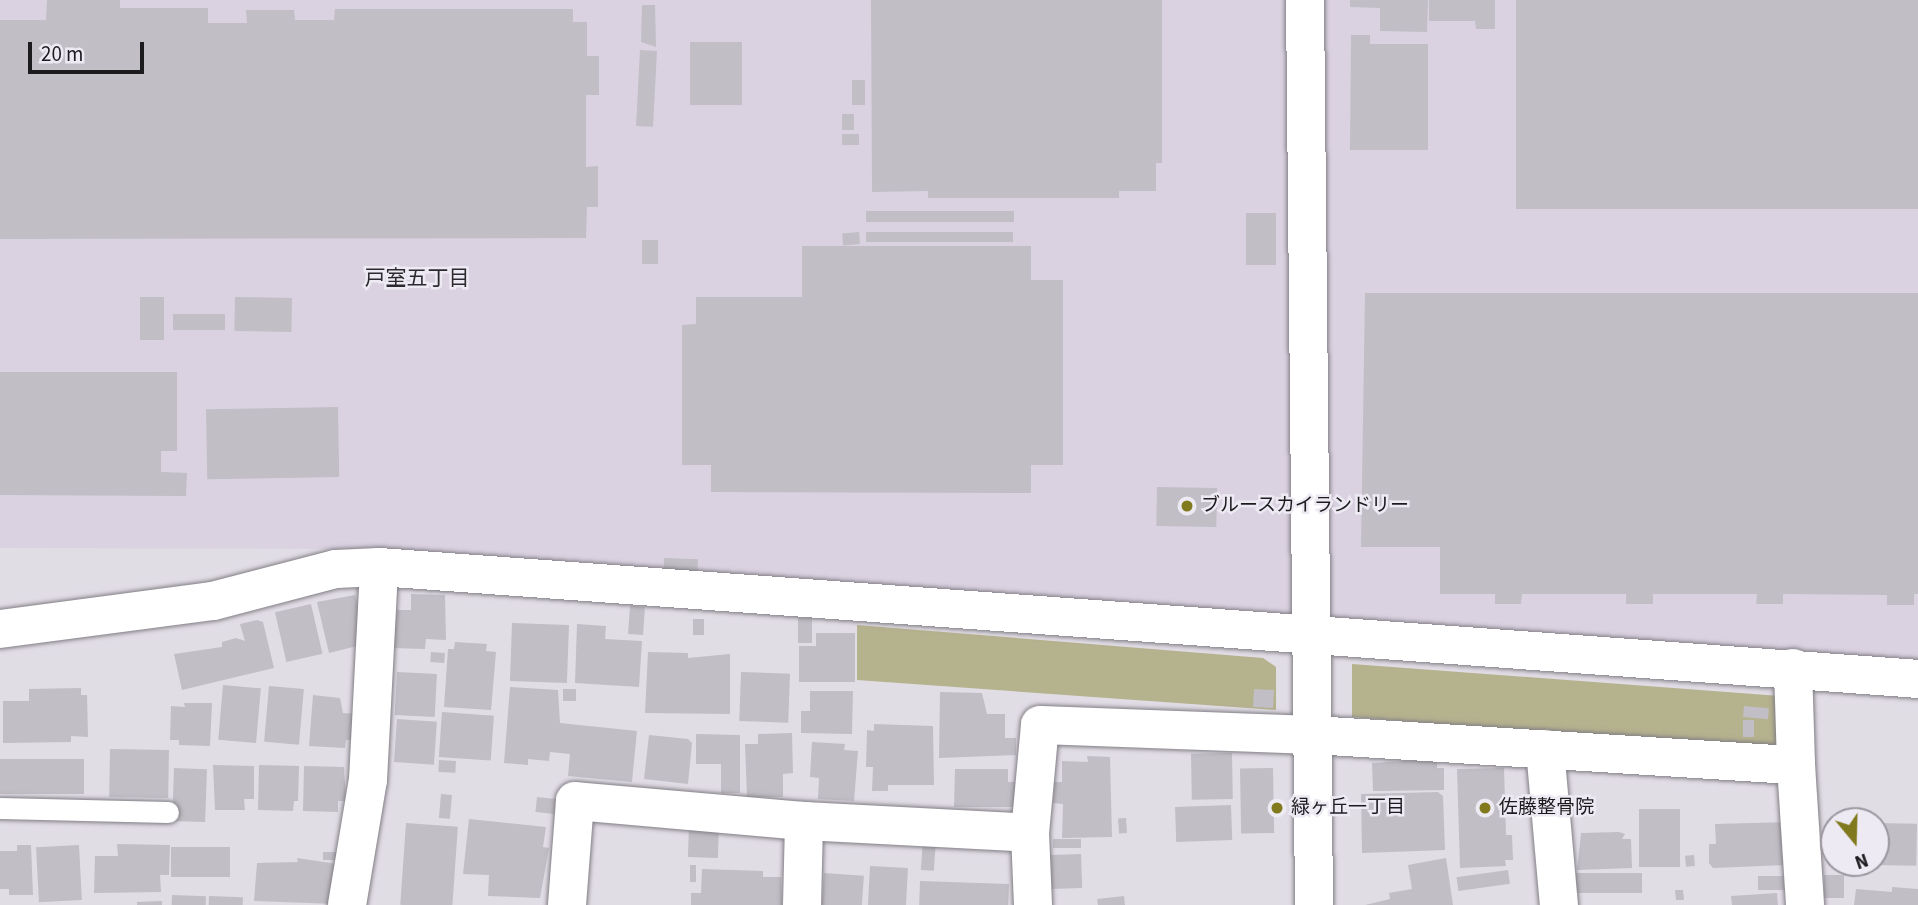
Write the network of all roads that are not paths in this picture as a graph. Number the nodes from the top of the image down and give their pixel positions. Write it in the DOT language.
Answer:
graph roads {
  1 [pos="1306,0"];
  2 [pos="379,567"];
  3 [pos="0,629"];
  4 [pos="1311,632"];
  5 [pos="1793,668"];
  6 [pos="1918,679"];
  7 [pos="1314,735"];
  8 [pos="1545,749"];
  9 [pos="1796,765"];
  10 [pos="0,808"];
  11 [pos="168,812"];
  12 [pos="804,821"];
  13 [pos="1030,833"];
  14 [pos="347,905"];
  15 [pos="567,905"];
  16 [pos="802,905"];
  17 [pos="1033,905"];
  18 [pos="1314,905"];
  19 [pos="1559,905"];
  20 [pos="1805,905"];
  1 -- 4 [label="street"];
  2 -- 3 [label="street"];
  2 -- 4 [label="street"];
  2 -- 14 [label="street"];
  4 -- 5 [label="street"];
  4 -- 7 [label="street"];
  5 -- 6 [label="street"];
  5 -- 9 [label="street"];
  7 -- 8 [label="street"];
  7 -- 13 [label="street"];
  7 -- 18 [label="street"];
  8 -- 9 [label="street"];
  8 -- 19 [label="street"];
  9 -- 20 [label="street"];
  10 -- 11 [label="lane"];
  12 -- 13 [label="street"];
  12 -- 15 [label="street"];
  12 -- 16 [label="street"];
  13 -- 17 [label="street"];
}
